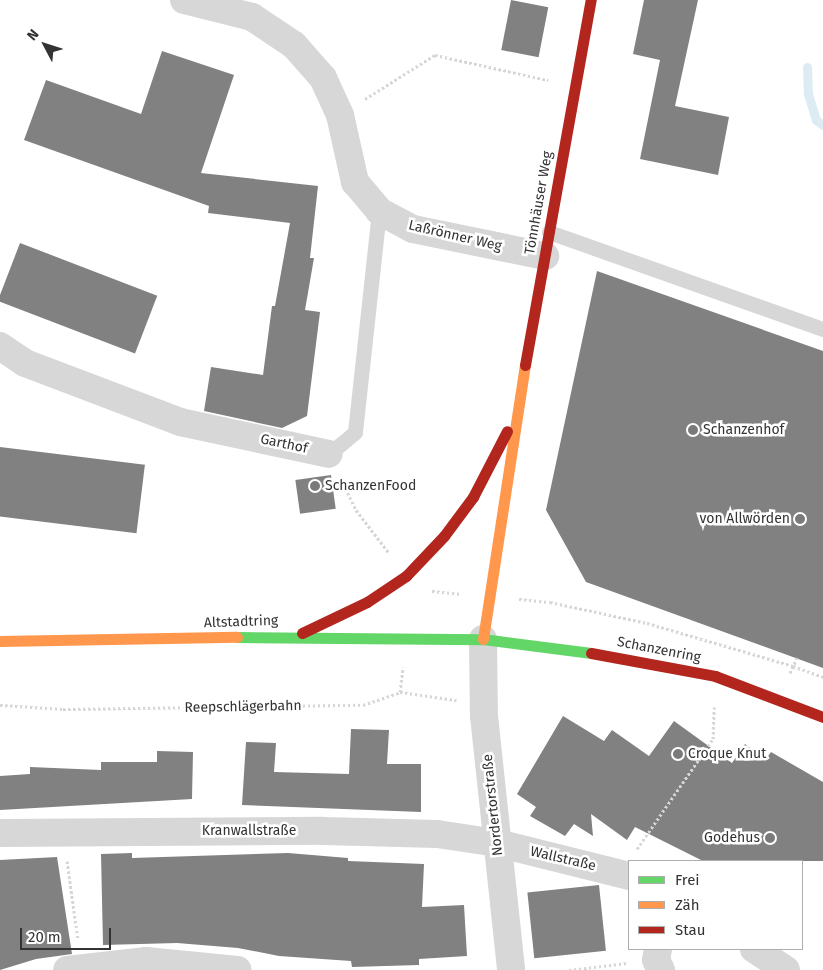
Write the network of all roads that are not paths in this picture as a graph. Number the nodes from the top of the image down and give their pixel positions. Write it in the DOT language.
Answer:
graph roads {
  1 [pos="184,0"];
  2 [pos="591,0"];
  3 [pos="213,3"];
  4 [pos="379,211"];
  5 [pos="547,244"];
  6 [pos="823,329"];
  7 [pos="0,346"];
  8 [pos="517,412"];
  9 [pos="329,454"];
  10 [pos="297,636"];
  11 [pos="483,640"];
  12 [pos="0,641"];
  13 [pos="823,717"];
  14 [pos="0,833"];
  15 [pos="497,843"];
  16 [pos="625,874"];
  17 [pos="756,950"];
  18 [pos="75,968"];
  19 [pos="238,970"];
  20 [pos="511,970"];
  21 [pos="786,970"];
  1 -- 3 [label="street, Laßrönner Weg"];
  2 -- 5 [label="main road, Tönnhäuser Weg"];
  3 -- 4 [label="street, Laßrönner Weg"];
  4 -- 5 [label="street, Laßrönner Weg"];
  4 -- 9 [label="lane, Garthof"];
  5 -- 6 [label="lane"];
  5 -- 8 [label="main road, Tönnhäuser Weg"];
  7 -- 9 [label="street, Garthof"];
  8 -- 10 [label="main road, Tönnhäuser Weg"];
  8 -- 11 [label="main road, Tönnhäuser Weg"];
  10 -- 11 [label="main road, Altstadtring"];
  10 -- 12 [label="main road, Altstadtring"];
  11 -- 13 [label="main road, Schanzenring"];
  11 -- 15 [label="street, Nordertorstraße"];
  14 -- 15 [label="street, Kranwallstraße"];
  15 -- 16 [label="street, Wallstraße"];
  15 -- 20 [label="street, Nordertorstraße"];
  17 -- 21 [label="street"];
  18 -- 19 [label="street"];
}
